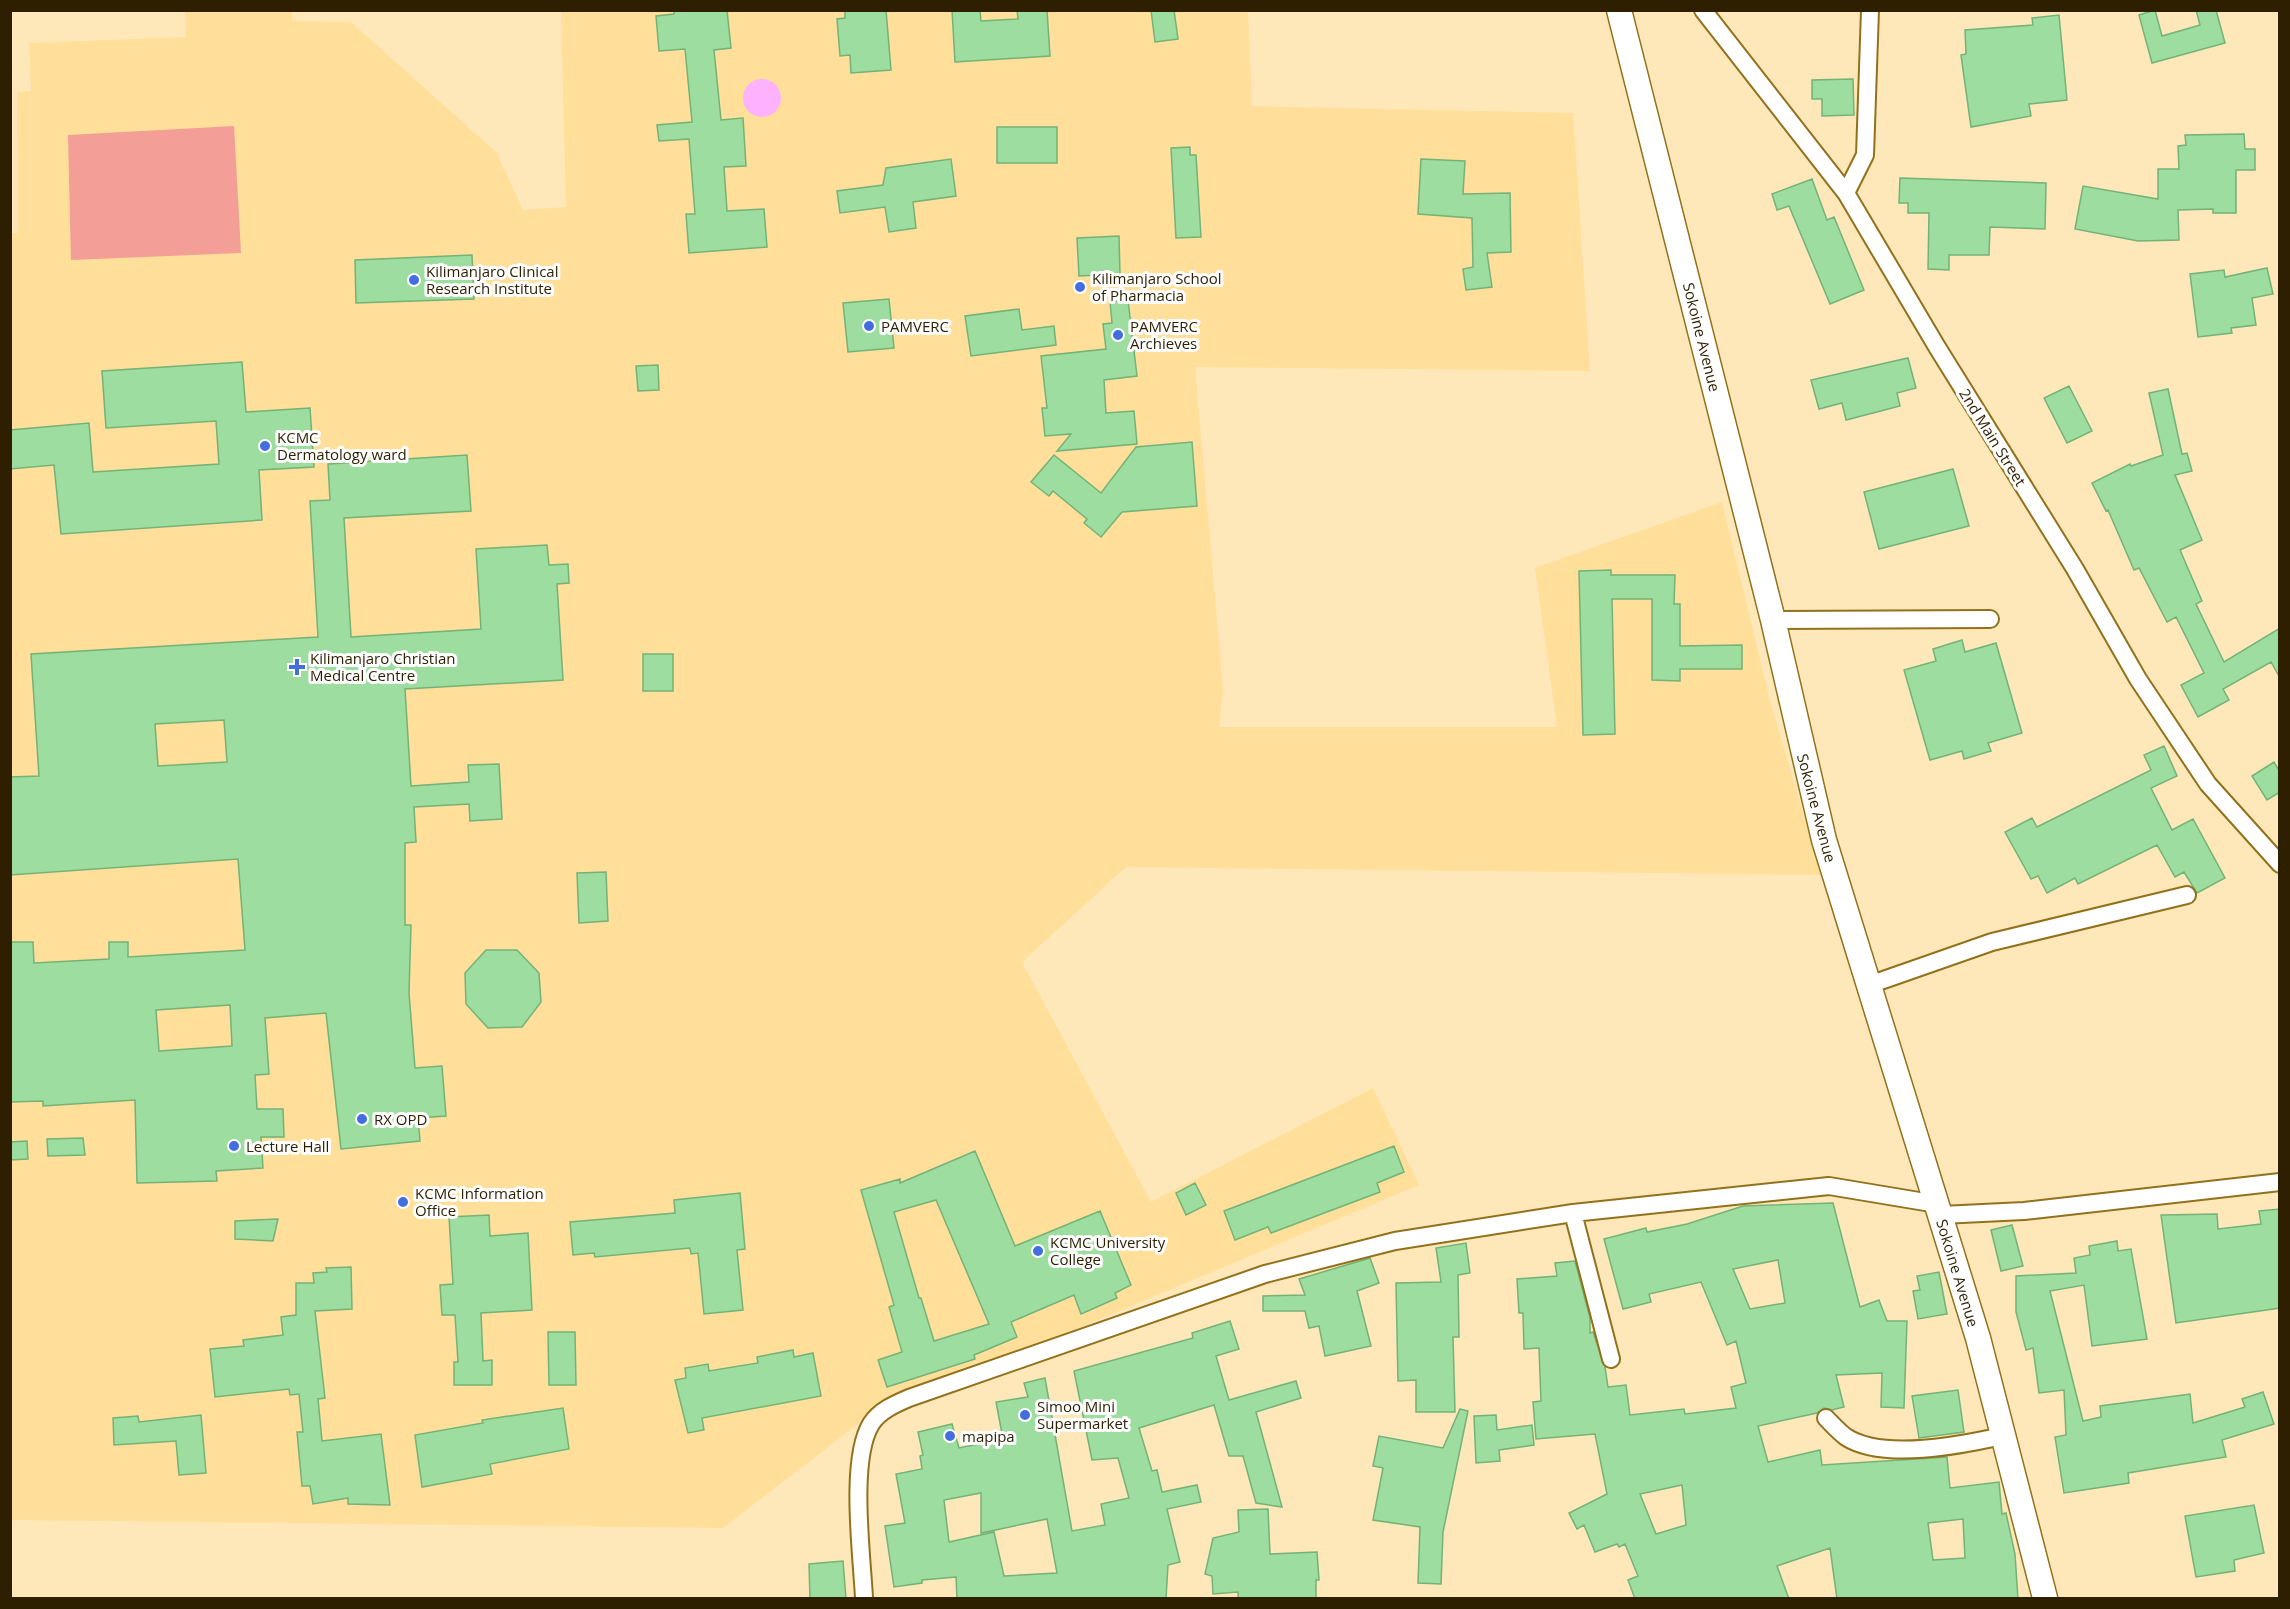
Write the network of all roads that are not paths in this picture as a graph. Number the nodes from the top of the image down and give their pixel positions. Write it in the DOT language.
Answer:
graph roads {
  1 [pos="1619,10"];
  2 [pos="1703,10"];
  3 [pos="1870,10"];
  4 [pos="1846,194"];
  5 [pos="1989,619"];
  6 [pos="1773,620"];
  7 [pos="2280,864"];
  8 [pos="2187,895"];
  9 [pos="1869,986"];
  10 [pos="2280,1182"];
  11 [pos="1939,1209"];
  12 [pos="1574,1213"];
  13 [pos="1611,1359"];
  14 [pos="1826,1418"];
  15 [pos="2002,1436"];
  16 [pos="864,1599"];
  17 [pos="2045,1599"];
  1 -- 6 [label="street, Sokoine Avenue"];
  2 -- 4 [label="street, 2nd Main Street"];
  3 -- 4 [label="street"];
  4 -- 7 [label="street, 2nd Main Street"];
  5 -- 6 [label="street"];
  6 -- 9 [label="street, Sokoine Avenue"];
  8 -- 9 [label="street"];
  9 -- 11 [label="street, Sokoine Avenue"];
  10 -- 11 [label="street"];
  11 -- 12 [label="street"];
  11 -- 15 [label="street, Sokoine Avenue"];
  12 -- 13 [label="street"];
  12 -- 16 [label="street"];
  14 -- 15 [label="street"];
  15 -- 17 [label="street, Sokoine Avenue"];
}
